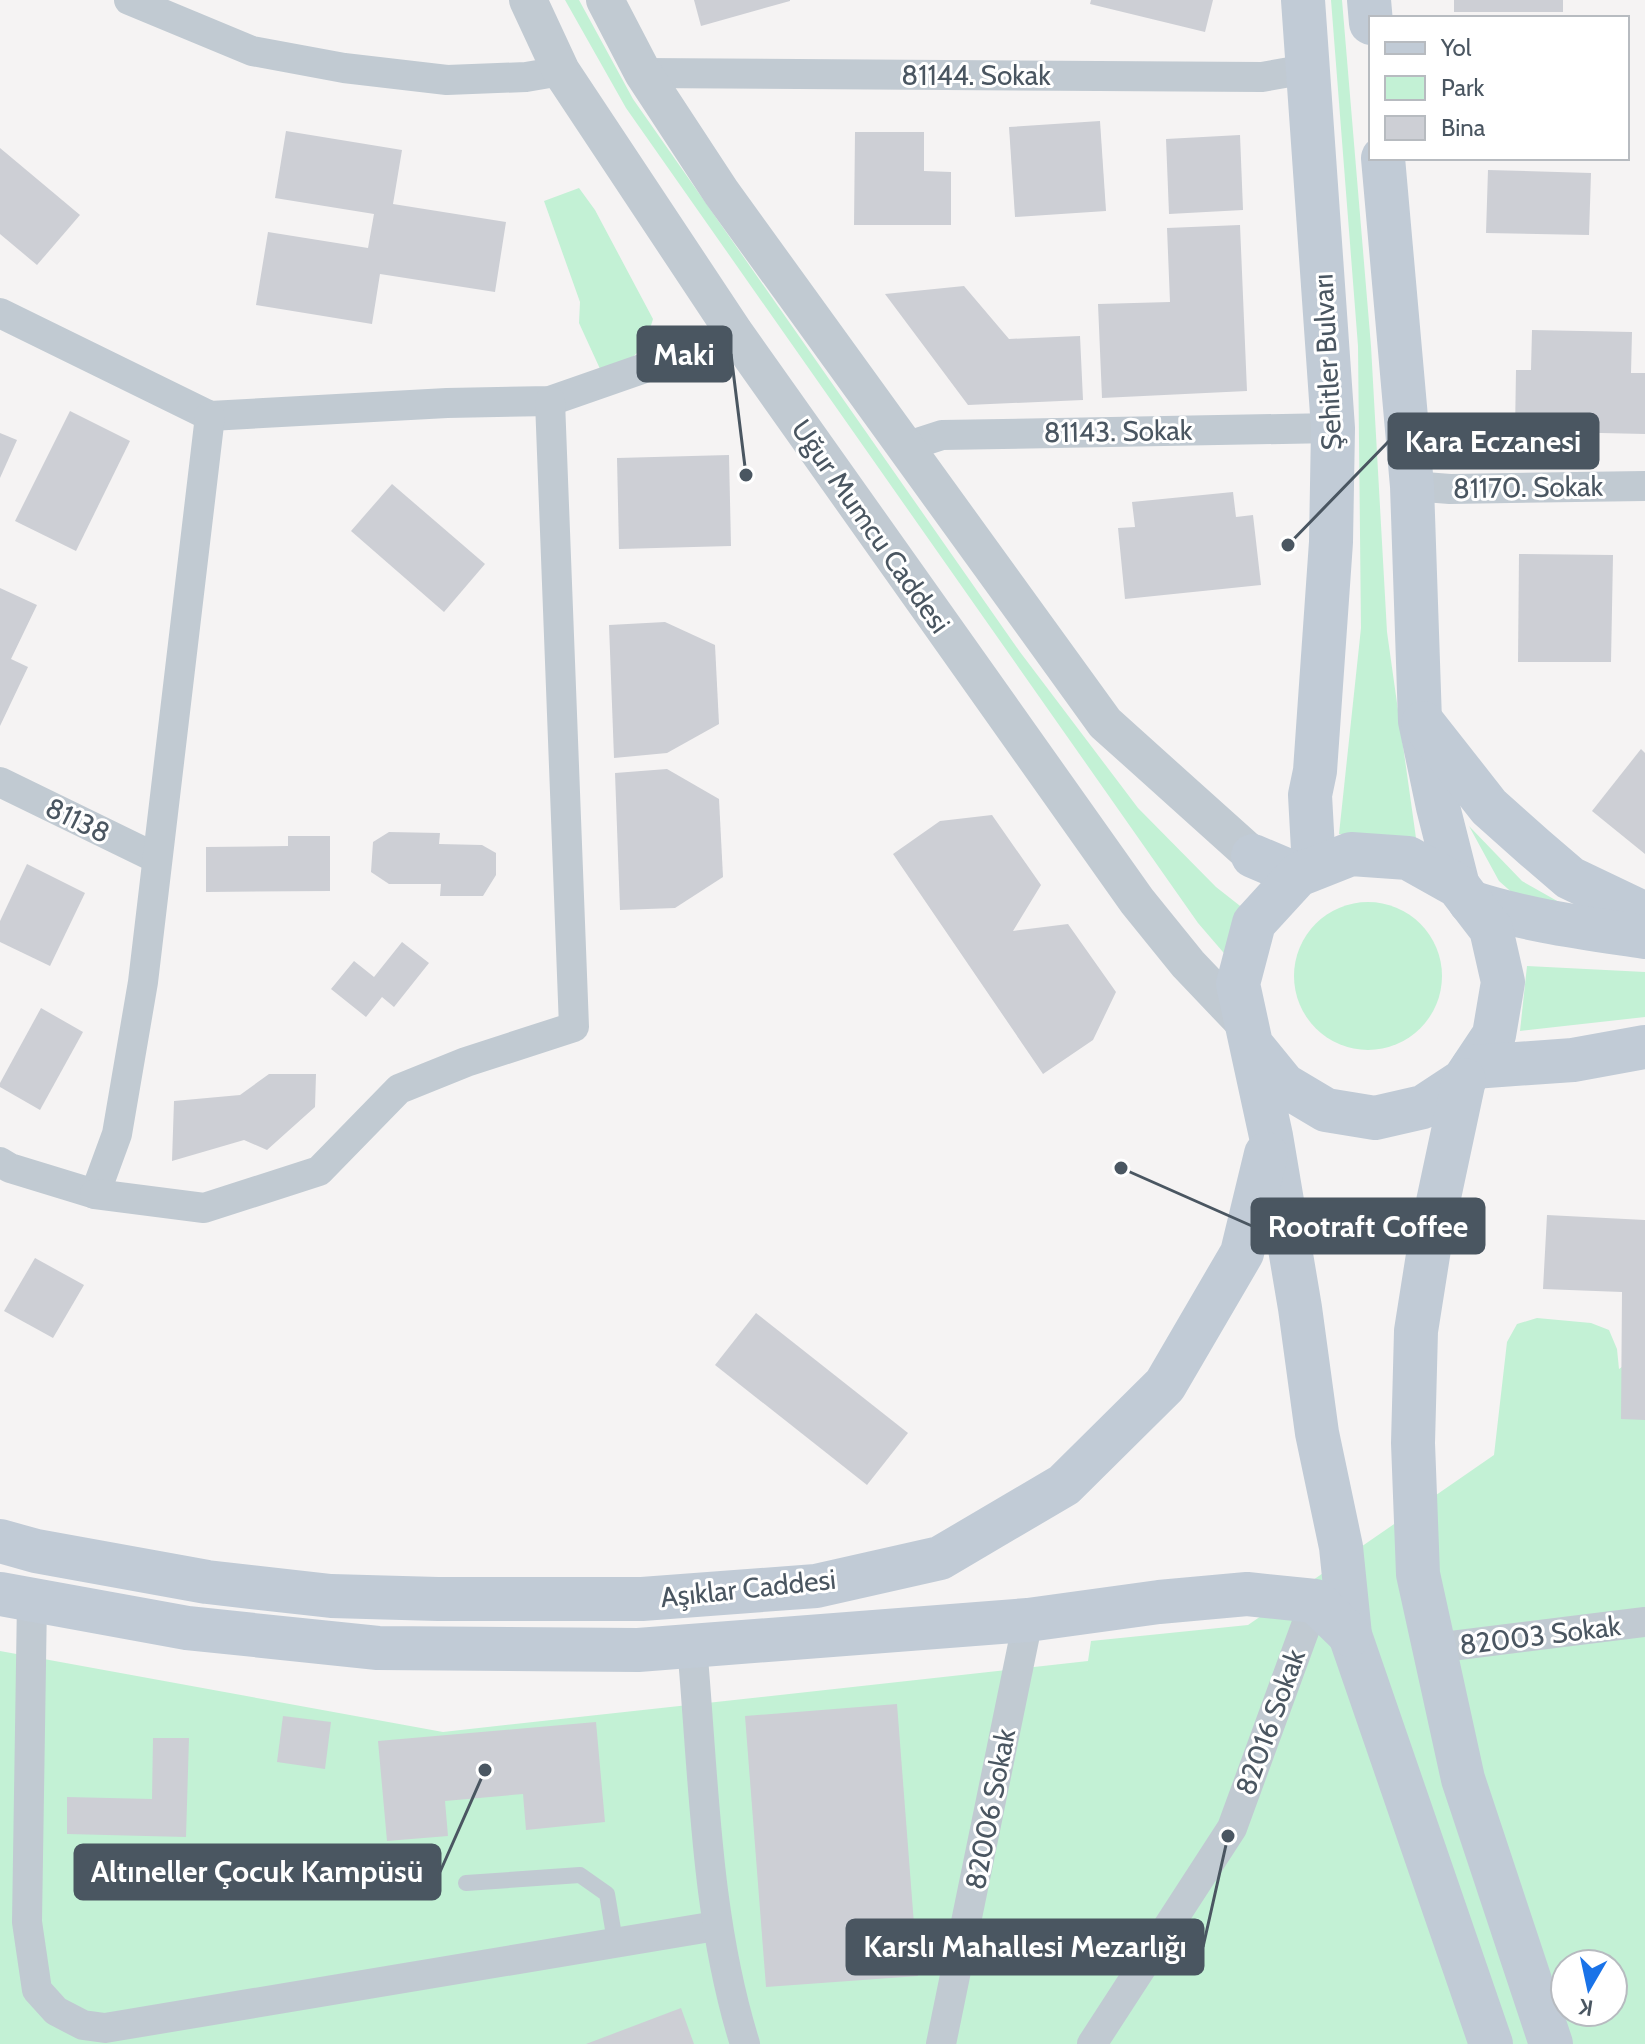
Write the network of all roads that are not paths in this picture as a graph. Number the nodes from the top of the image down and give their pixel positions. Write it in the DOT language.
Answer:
graph roads {
  1 [pos="129,0"];
  2 [pos="528,0"];
  3 [pos="605,0"];
  4 [pos="1303,0"];
  5 [pos="1307,69"];
  6 [pos="561,71"];
  7 [pos="643,73"];
  8 [pos="1383,160"];
  9 [pos="0,313"];
  10 [pos="734,332"];
  11 [pos="550,401"];
  12 [pos="210,416"];
  13 [pos="1333,428"];
  14 [pos="905,447"];
  15 [pos="1412,486"];
  16 [pos="1645,486"];
  17 [pos="1420,721"];
  18 [pos="0,782"];
  19 [pos="1253,856"];
  20 [pos="156,858"];
  21 [pos="1306,872"];
  22 [pos="1464,894"];
  23 [pos="1645,914"];
  24 [pos="1645,937"];
  25 [pos="1251,1037"];
  26 [pos="1645,1047"];
  27 [pos="1468,1074"];
  28 [pos="1271,1136"];
  29 [pos="0,1162"];
  30 [pos="95,1194"];
  31 [pos="0,1541"];
  32 [pos="16,1597"];
  33 [pos="1315,1601"];
  34 [pos="1028,1620"];
  35 [pos="1645,1622"];
  36 [pos="1350,1635"];
  37 [pos="692,1646"];
  38 [pos="1435,1648"];
  39 [pos="466,1883"];
  40 [pos="716,1926"];
  41 [pos="615,1941"];
  42 [pos="745,2044"];
  43 [pos="941,2044"];
  44 [pos="1092,2044"];
  45 [pos="1491,2044"];
  46 [pos="1551,2044"];
  1 -- 6 [label="street"];
  2 -- 6 [label="street, Uğur Mumcu Caddesi"];
  3 -- 7 [label="street"];
  4 -- 5 [label="main road, Şehitler Bulvarı"];
  5 -- 7 [label="street, 81144. Sokak"];
  5 -- 13 [label="main road, Şehitler Bulvarı"];
  6 -- 10 [label="street, Uğur Mumcu Caddesi"];
  7 -- 14 [label="street"];
  8 -- 15 [label="main road"];
  9 -- 12 [label="street"];
  10 -- 11 [label="street"];
  10 -- 25 [label="street, Uğur Mumcu Caddesi"];
  11 -- 12 [label="street"];
  11 -- 30 [label="street"];
  12 -- 20 [label="street"];
  13 -- 14 [label="street, 81143. Sokak"];
  13 -- 21 [label="main road, Şehitler Bulvarı"];
  14 -- 19 [label="street"];
  15 -- 16 [label="street, 81170. Sokak"];
  15 -- 17 [label="main road"];
  17 -- 22 [label="main road"];
  17 -- 23 [label="main road"];
  18 -- 20 [label="street, 81138"];
  19 -- 21 [label="main road"];
  20 -- 30 [label="street"];
  21 -- 22 [label="main road"];
  21 -- 25 [label="main road"];
  22 -- 24 [label="main road"];
  22 -- 27 [label="main road"];
  25 -- 27 [label="main road"];
  25 -- 28 [label="main road"];
  26 -- 27 [label="main road"];
  27 -- 38 [label="main road"];
  28 -- 31 [label="main road, Aşıklar Caddesi"];
  28 -- 36 [label="main road"];
  29 -- 30 [label="street"];
  32 -- 37 [label="main road, Aşıklar Caddesi"];
  32 -- 41 [label="street"];
  33 -- 34 [label="main road, Aşıklar Caddesi"];
  33 -- 36 [label="main road"];
  33 -- 44 [label="street, 82016 Sokak"];
  34 -- 37 [label="main road, Aşıklar Caddesi"];
  34 -- 43 [label="street, 82006 Sokak"];
  35 -- 38 [label="street, 82003 Sokak"];
  36 -- 45 [label="main road"];
  37 -- 40 [label="street"];
  38 -- 46 [label="main road"];
  39 -- 41 [label="lane"];
  40 -- 41 [label="street"];
  40 -- 42 [label="street"];
}
